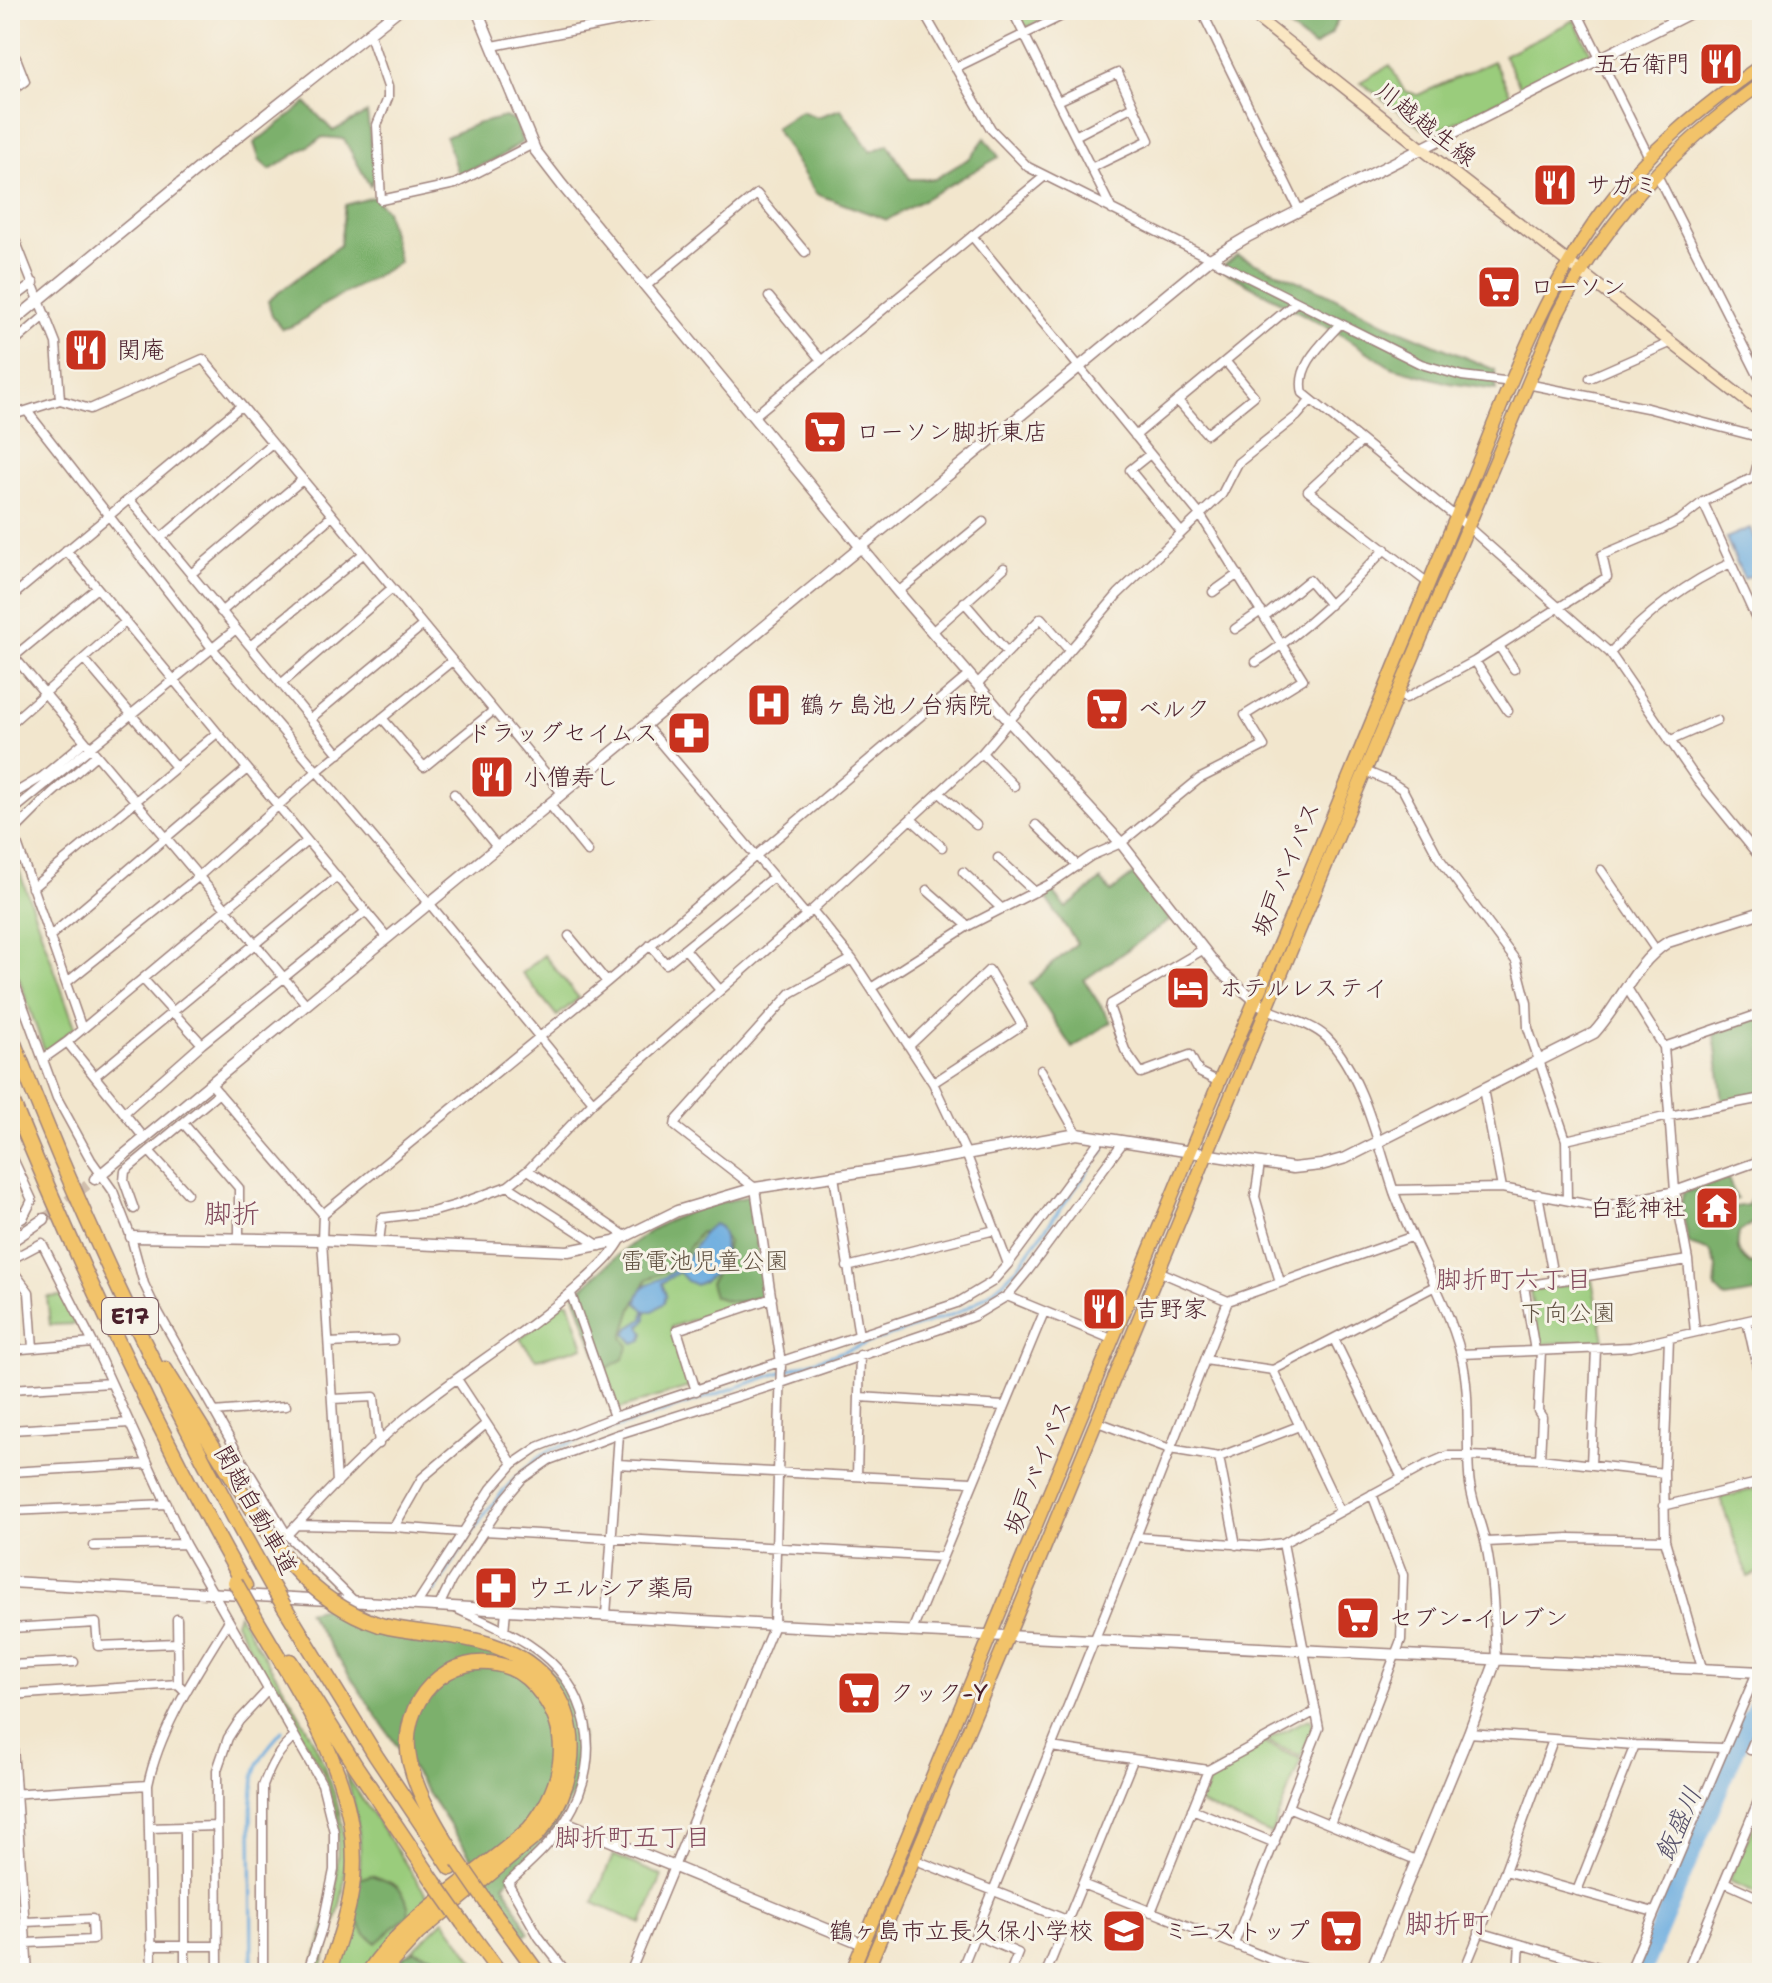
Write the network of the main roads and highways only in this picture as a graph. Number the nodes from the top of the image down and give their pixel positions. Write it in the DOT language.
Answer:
graph roads {
  1 [pos="1247,10"];
  2 [pos="1762,65"];
  3 [pos="1762,83"];
  4 [pos="1569,262"];
  5 [pos="1580,270"];
  6 [pos="1762,413"];
  7 [pos="10,1033"];
  8 [pos="10,1096"];
  9 [pos="118,1290"];
  10 [pos="252,1605"];
  11 [pos="455,1864"];
  12 [pos="484,1906"];
  13 [pos="328,1973"];
  14 [pos="368,1973"];
  15 [pos="381,1973"];
  16 [pos="500,1973"];
  17 [pos="529,1973"];
  18 [pos="538,1973"];
  19 [pos="851,1973"];
  20 [pos="866,1973"];
  1 -- 4 [label="main road, 川越越生線"];
  2 -- 4 [label="highway, 坂戸バイパス"];
  3 -- 5 [label="highway, 坂戸バイパス"];
  4 -- 5 [label="main road, 川越越生線"];
  4 -- 19 [label="highway, 坂戸バイパス"];
  5 -- 6 [label="main road, 川越越生線"];
  5 -- 20 [label="highway, 坂戸バイパス"];
  7 -- 9 [label="highway, 関越自動車道 / E17"];
  8 -- 10 [label="highway, 関越自動車道 / E17"];
  9 -- 11 [label="highway, 関越自動車道 / E17, bridge"];
  9 -- 15 [label="highway, bridge"];
  10 -- 13 [label="highway"];
  10 -- 16 [label="highway, 関越自動車道 / E17, bridge"];
  11 -- 12 [label="highway, 関越自動車道 / E17"];
  11 -- 14 [label="highway"];
  12 -- 17 [label="highway, 関越自動車道 / E17"];
  12 -- 18 [label="highway"];
}
